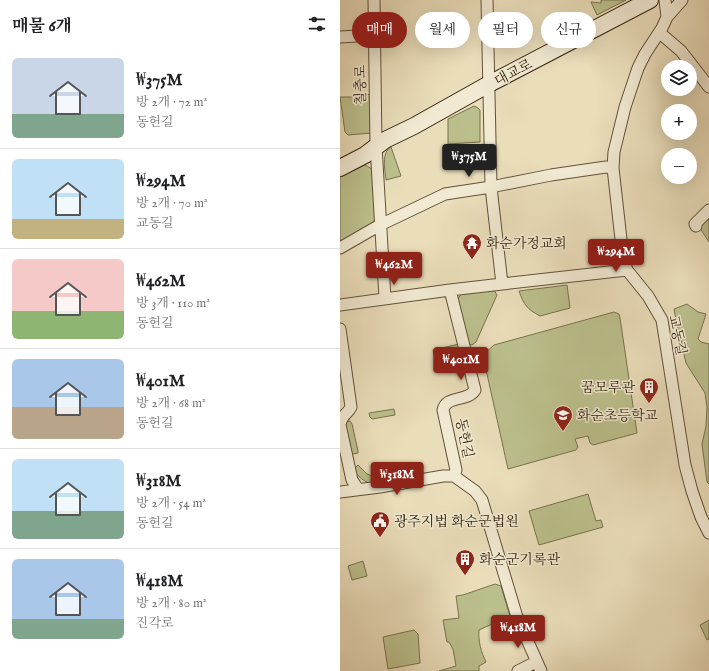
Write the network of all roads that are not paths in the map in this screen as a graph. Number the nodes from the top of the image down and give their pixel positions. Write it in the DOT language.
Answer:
graph roads {
  1 [pos="374,0"];
  2 [pos="486,0"];
  3 [pos="650,0"];
  4 [pos="664,0"];
  5 [pos="682,0"];
  6 [pos="374,12"];
  7 [pos="668,16"];
  8 [pos="660,33"];
  9 [pos="352,36"];
  10 [pos="340,37"];
  11 [pos="374,48"];
  12 [pos="489,84"];
  13 [pos="709,87"];
  14 [pos="376,146"];
  15 [pos="340,168"];
  16 [pos="613,168"];
  17 [pos="491,187"];
  18 [pos="709,210"];
  19 [pos="380,225"];
  20 [pos="696,226"];
  21 [pos="340,248"];
  22 [pos="627,270"];
  23 [pos="502,284"];
  24 [pos="450,290"];
  25 [pos="385,298"];
  26 [pos="340,305"];
  27 [pos="340,329"];
  28 [pos="454,476"];
  29 [pos="358,489"];
  30 [pos="340,492"];
  31 [pos="709,533"];
  32 [pos="539,666"];
  33 [pos="518,671"];
  1 -- 6 [label="street, 칠충로"];
  2 -- 12 [label="street"];
  3 -- 12 [label="street, 대교로"];
  4 -- 7 [label="street"];
  5 -- 7 [label="street, 교동길"];
  7 -- 8 [label="street, 교동길"];
  8 -- 13 [label="street"];
  8 -- 16 [label="street, 교동길"];
  9 -- 10 [label="street"];
  11 -- 14 [label="street, 칠충로"];
  12 -- 14 [label="street, 대교로"];
  12 -- 17 [label="street"];
  14 -- 15 [label="street, 대교로"];
  14 -- 19 [label="street"];
  16 -- 17 [label="street"];
  16 -- 22 [label="street, 교동길"];
  17 -- 19 [label="street"];
  17 -- 23 [label="street"];
  18 -- 20 [label="street"];
  19 -- 21 [label="street"];
  19 -- 25 [label="street"];
  22 -- 23 [label="street"];
  22 -- 31 [label="street, 교동길"];
  23 -- 24 [label="street"];
  24 -- 25 [label="street"];
  24 -- 28 [label="street, 동헌길"];
  25 -- 26 [label="street"];
  27 -- 29 [label="street"];
  28 -- 29 [label="street"];
  28 -- 32 [label="street, 동헌길"];
  29 -- 30 [label="street"];
  32 -- 33 [label="street"];
}
